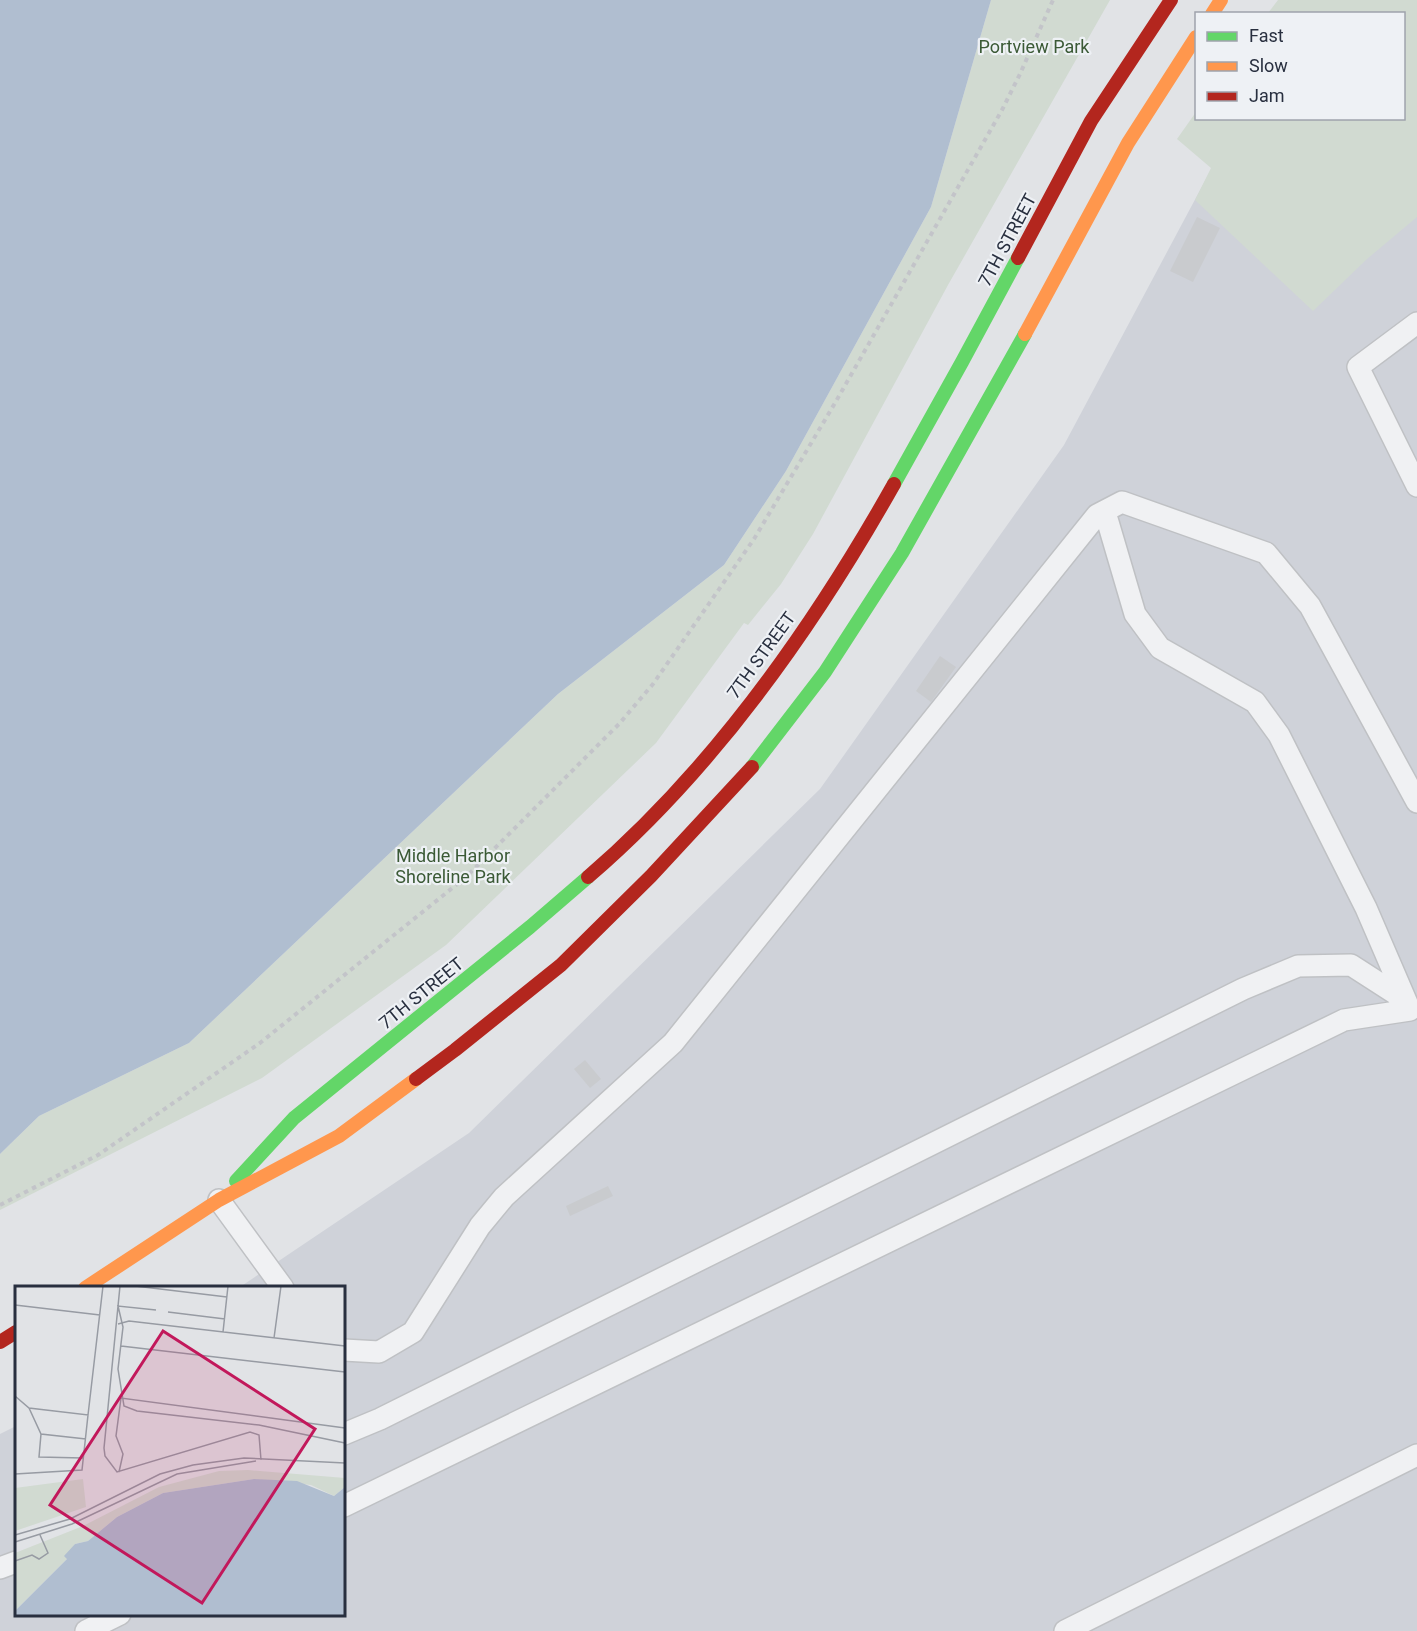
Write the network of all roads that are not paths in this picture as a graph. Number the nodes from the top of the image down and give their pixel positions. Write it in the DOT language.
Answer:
graph roads {
  1 [pos="1172,0"];
  2 [pos="1195,40"];
  3 [pos="1417,323"];
  4 [pos="1408,445"];
  5 [pos="1417,486"];
  6 [pos="1105,512"];
  7 [pos="1417,802"];
  8 [pos="1413,1014"];
  9 [pos="219,1200"];
  10 [pos="87,1286"];
  11 [pos="282,1286"];
  12 [pos="15,1333"];
  13 [pos="0,1342"];
  14 [pos="345,1350"];
  15 [pos="345,1434"];
  16 [pos="1417,1455"];
  17 [pos="345,1506"];
  18 [pos="15,1562"];
  19 [pos="0,1568"];
  20 [pos="116,1616"];
  21 [pos="86,1631"];
  22 [pos="1065,1631"];
  1 -- 9 [label="street, 7TH STREET"];
  2 -- 9 [label="street, 7TH STREET"];
  3 -- 4 [label="lane"];
  4 -- 5 [label="lane"];
  6 -- 7 [label="lane"];
  6 -- 8 [label="lane"];
  6 -- 14 [label="lane"];
  8 -- 15 [label="lane"];
  8 -- 17 [label="lane"];
  9 -- 10 [label="street, 7TH STREET"];
  9 -- 11 [label="lane"];
  12 -- 13 [label="street"];
  16 -- 22 [label="lane"];
  18 -- 19 [label="lane"];
  20 -- 21 [label="lane"];
}
